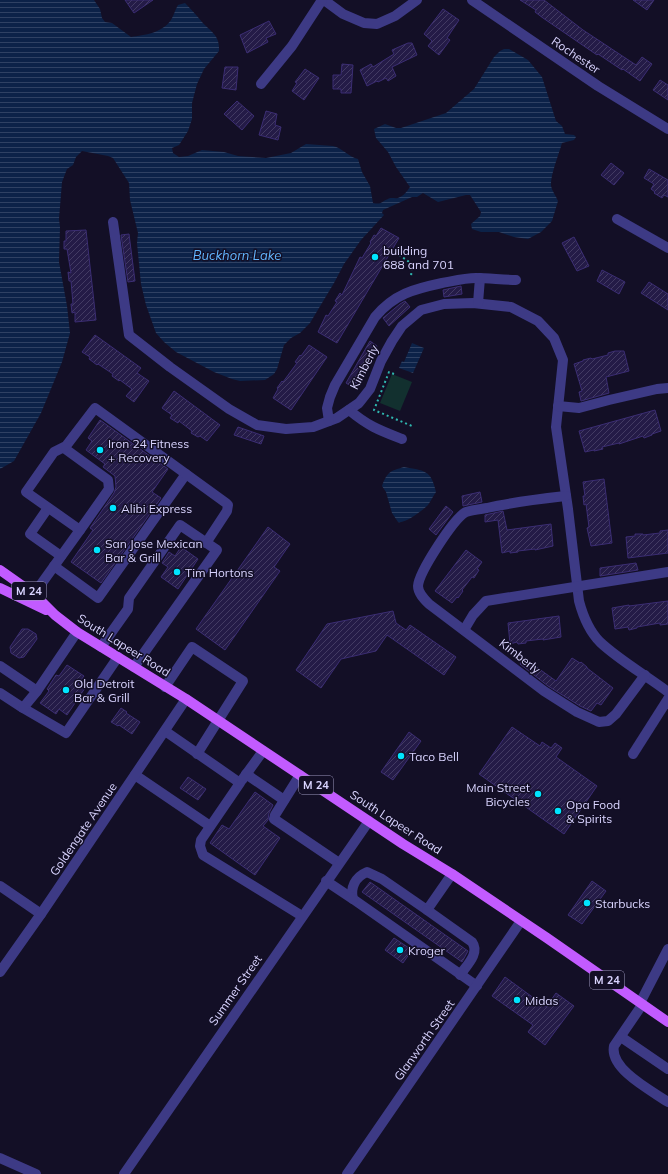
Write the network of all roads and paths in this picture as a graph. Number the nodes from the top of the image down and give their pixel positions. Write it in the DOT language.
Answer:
graph roads {
  1 [pos="323,0"];
  2 [pos="417,0"];
  3 [pos="472,0"];
  4 [pos="261,84"];
  5 [pos="668,130"];
  6 [pos="617,219"];
  7 [pos="112,222"];
  8 [pos="668,248"];
  9 [pos="395,252"];
  10 [pos="411,277"];
  11 [pos="480,278"];
  12 [pos="516,280"];
  13 [pos="478,303"];
  14 [pos="394,374"];
  15 [pos="668,388"];
  16 [pos="558,406"];
  17 [pos="349,410"];
  18 [pos="328,421"];
  19 [pos="412,426"];
  20 [pos="402,439"];
  21 [pos="64,448"];
  22 [pos="186,474"];
  23 [pos="566,496"];
  24 [pos="48,508"];
  25 [pos="80,530"];
  26 [pos="206,543"];
  27 [pos="61,556"];
  28 [pos="54,566"];
  29 [pos="0,570"];
  30 [pos="668,572"];
  31 [pos="577,586"];
  32 [pos="0,588"];
  33 [pos="34,594"];
  34 [pos="55,615"];
  35 [pos="464,630"];
  36 [pos="77,632"];
  37 [pos="101,647"];
  38 [pos="118,657"];
  39 [pos="0,666"];
  40 [pos="134,667"];
  41 [pos="645,675"];
  42 [pos="165,687"];
  43 [pos="37,691"];
  44 [pos="668,692"];
  45 [pos="0,693"];
  46 [pos="668,699"];
  47 [pos="186,700"];
  48 [pos="23,708"];
  49 [pos="218,721"];
  50 [pos="165,731"];
  51 [pos="263,751"];
  52 [pos="197,754"];
  53 [pos="633,754"];
  54 [pos="135,775"];
  55 [pos="300,775"];
  56 [pos="243,778"];
  57 [pos="284,800"];
  58 [pos="368,821"];
  59 [pos="210,826"];
  60 [pos="339,863"];
  61 [pos="452,874"];
  62 [pos="326,882"];
  63 [pos="0,886"];
  64 [pos="353,900"];
  65 [pos="427,910"];
  66 [pos="41,914"];
  67 [pos="302,916"];
  68 [pos="521,921"];
  69 [pos="668,949"];
  70 [pos="0,972"];
  71 [pos="460,975"];
  72 [pos="477,986"];
  73 [pos="641,1004"];
  74 [pos="668,1022"];
  75 [pos="620,1037"];
  76 [pos="668,1069"];
  77 [pos="668,1102"];
  78 [pos="0,1158"];
  79 [pos="36,1174"];
  80 [pos="124,1174"];
  81 [pos="348,1174"];
  1 -- 2 [label="street"];
  1 -- 4 [label="street"];
  3 -- 5 [label="street, Rochester"];
  6 -- 8 [label="street"];
  7 -- 18 [label="street, Kimberly"];
  9 -- 10 [label="path"];
  11 -- 12 [label="street"];
  11 -- 13 [label="street"];
  11 -- 18 [label="street"];
  13 -- 16 [label="street, Kimberly"];
  13 -- 17 [label="street, Kimberly"];
  14 -- 19 [label="path"];
  15 -- 16 [label="street"];
  16 -- 23 [label="street, Kimberly"];
  17 -- 18 [label="street, Kimberly"];
  17 -- 20 [label="street"];
  21 -- 22 [label="street"];
  21 -- 24 [label="street"];
  21 -- 25 [label="street"];
  22 -- 26 [label="street"];
  22 -- 28 [label="street"];
  23 -- 31 [label="street, Kimberly"];
  23 -- 35 [label="street, Kimberly"];
  24 -- 25 [label="street"];
  24 -- 27 [label="street"];
  25 -- 27 [label="street"];
  26 -- 37 [label="street"];
  26 -- 40 [label="street"];
  27 -- 28 [label="street"];
  28 -- 33 [label="street"];
  29 -- 33 [label="main road, South Lapeer Road / M 24"];
  30 -- 31 [label="street"];
  31 -- 35 [label="street"];
  31 -- 41 [label="street, Kimberly"];
  32 -- 34 [label="main road, South Lapeer Road / M 24"];
  33 -- 34 [label="main road, South Lapeer Road / M 24"];
  34 -- 36 [label="main road, South Lapeer Road / M 24"];
  35 -- 41 [label="street, Kimberly"];
  36 -- 37 [label="main road, South Lapeer Road / M 24"];
  36 -- 43 [label="street"];
  37 -- 38 [label="main road, South Lapeer Road / M 24"];
  38 -- 40 [label="main road, South Lapeer Road / M 24"];
  38 -- 48 [label="street"];
  39 -- 43 [label="street"];
  40 -- 42 [label="main road, South Lapeer Road / M 24"];
  41 -- 44 [label="street, Kimberly"];
  42 -- 47 [label="main road, South Lapeer Road / M 24"];
  42 -- 49 [label="street"];
  43 -- 48 [label="street"];
  45 -- 48 [label="street"];
  46 -- 53 [label="street"];
  47 -- 49 [label="main road, South Lapeer Road / M 24"];
  47 -- 50 [label="street, Goldengate Avenue"];
  49 -- 51 [label="main road, South Lapeer Road / M 24"];
  49 -- 52 [label="street"];
  50 -- 52 [label="street"];
  50 -- 54 [label="street, Goldengate Avenue"];
  51 -- 55 [label="main road, South Lapeer Road / M 24"];
  51 -- 56 [label="street"];
  52 -- 56 [label="street"];
  54 -- 59 [label="street"];
  54 -- 66 [label="street, Goldengate Avenue"];
  55 -- 57 [label="street"];
  55 -- 58 [label="main road, South Lapeer Road / M 24"];
  56 -- 57 [label="street"];
  56 -- 59 [label="street"];
  57 -- 60 [label="street"];
  58 -- 60 [label="street, Summer Street"];
  58 -- 61 [label="main road, South Lapeer Road / M 24"];
  59 -- 67 [label="street"];
  60 -- 62 [label="street, Summer Street"];
  61 -- 65 [label="street"];
  61 -- 68 [label="main road, South Lapeer Road / M 24"];
  62 -- 64 [label="street"];
  62 -- 67 [label="street, Summer Street"];
  63 -- 66 [label="street"];
  64 -- 65 [label="street"];
  64 -- 71 [label="street"];
  65 -- 71 [label="street"];
  66 -- 70 [label="street, Goldengate Avenue"];
  67 -- 80 [label="street, Summer Street"];
  68 -- 72 [label="street, Glanworth Street"];
  68 -- 73 [label="main road, South Lapeer Road / M 24"];
  69 -- 73 [label="street"];
  71 -- 72 [label="street"];
  72 -- 81 [label="street, Glanworth Street"];
  73 -- 74 [label="main road, M 24"];
  73 -- 75 [label="street"];
  75 -- 76 [label="street"];
  75 -- 77 [label="street"];
  78 -- 79 [label="street"];
}
